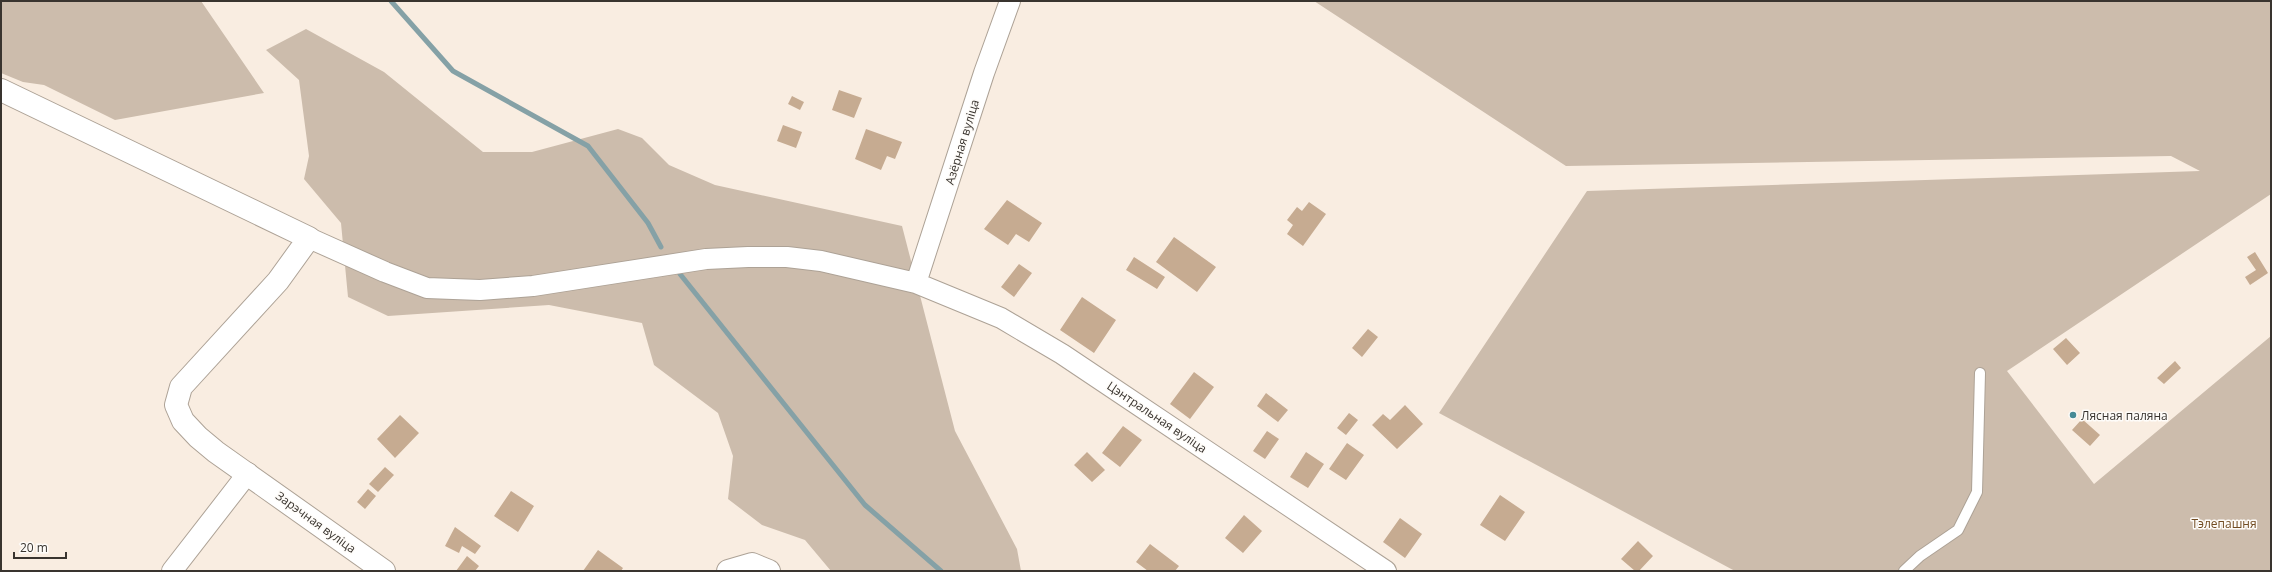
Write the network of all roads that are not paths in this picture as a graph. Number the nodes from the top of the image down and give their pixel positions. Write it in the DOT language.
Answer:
graph roads {
  1 [pos="1010,1"];
  2 [pos="1,90"];
  3 [pos="309,238"];
  4 [pos="916,283"];
  5 [pos="1980,373"];
  6 [pos="248,473"];
  7 [pos="172,571"];
  8 [pos="384,571"];
  9 [pos="728,571"];
  10 [pos="769,571"];
  11 [pos="1386,571"];
  12 [pos="1904,571"];
  1 -- 4 [label="street, Азёрная вуліца"];
  2 -- 3 [label="street"];
  3 -- 4 [label="street, Цэнтральная вуліца"];
  3 -- 6 [label="street, Зарэчная вуліца"];
  4 -- 11 [label="street, Цэнтральная вуліца"];
  5 -- 12 [label="lane"];
  6 -- 7 [label="street"];
  6 -- 8 [label="street, Зарэчная вуліца"];
  9 -- 10 [label="street"];
}
